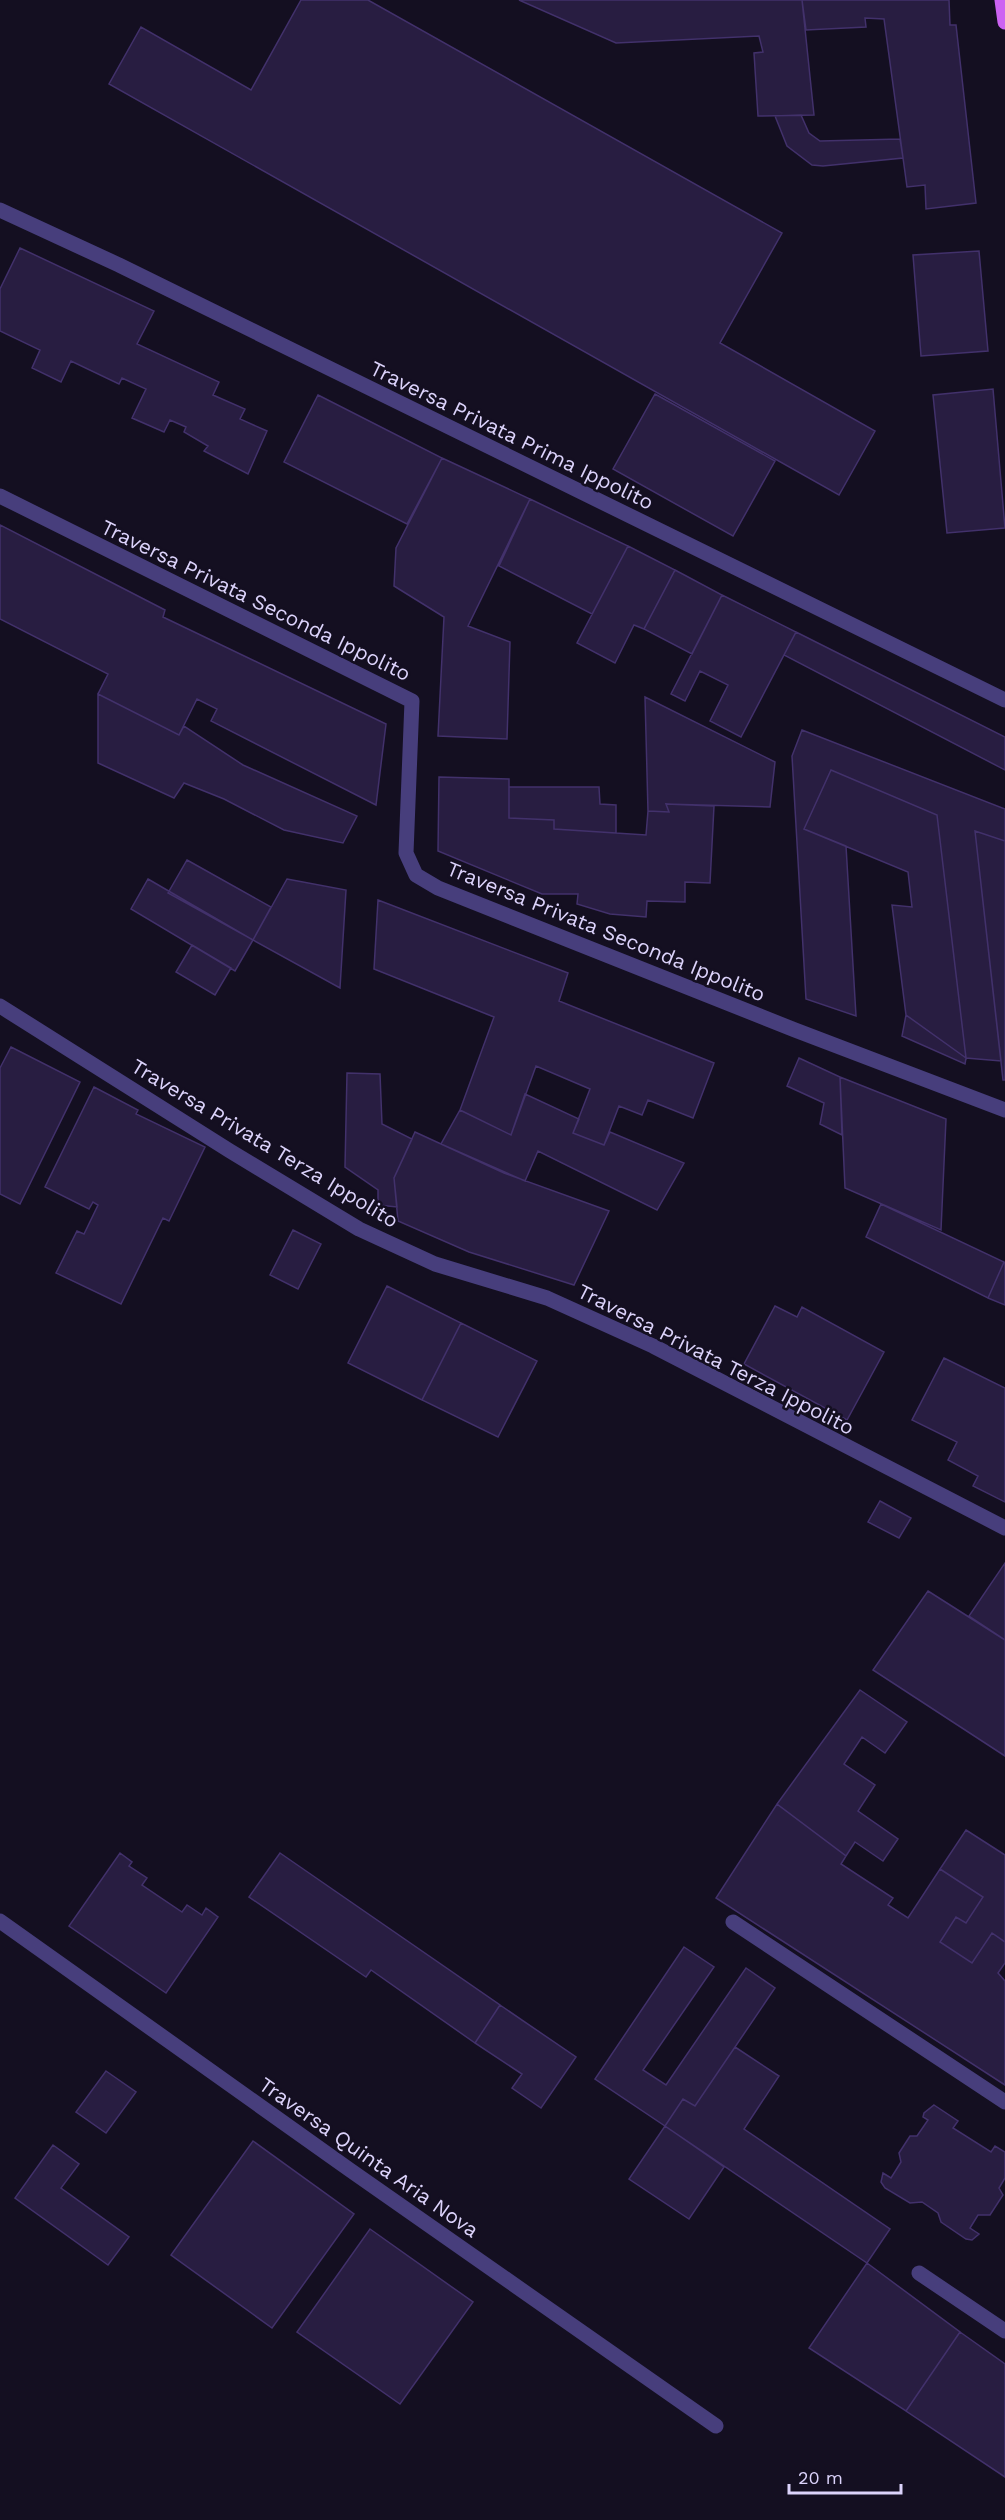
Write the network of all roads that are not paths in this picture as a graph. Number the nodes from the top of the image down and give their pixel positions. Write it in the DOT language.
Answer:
graph roads {
  1 [pos="1002,0"];
  2 [pos="1005,22"];
  3 [pos="0,210"];
  4 [pos="0,496"];
  5 [pos="1005,700"];
  6 [pos="0,1006"];
  7 [pos="1005,1110"];
  8 [pos="1005,1528"];
  9 [pos="0,1921"];
  10 [pos="733,1922"];
  11 [pos="1005,2102"];
  12 [pos="919,2273"];
  13 [pos="1005,2331"];
  14 [pos="716,2426"];
  1 -- 2 [label="main road"];
  3 -- 5 [label="street, Traversa Privata Prima Ippolito"];
  4 -- 7 [label="street, Traversa Privata Seconda Ippolito"];
  6 -- 8 [label="street, Traversa Privata Terza Ippolito"];
  9 -- 14 [label="street, Traversa Quinta Aria Nova"];
  10 -- 11 [label="street"];
  12 -- 13 [label="street"];
}
